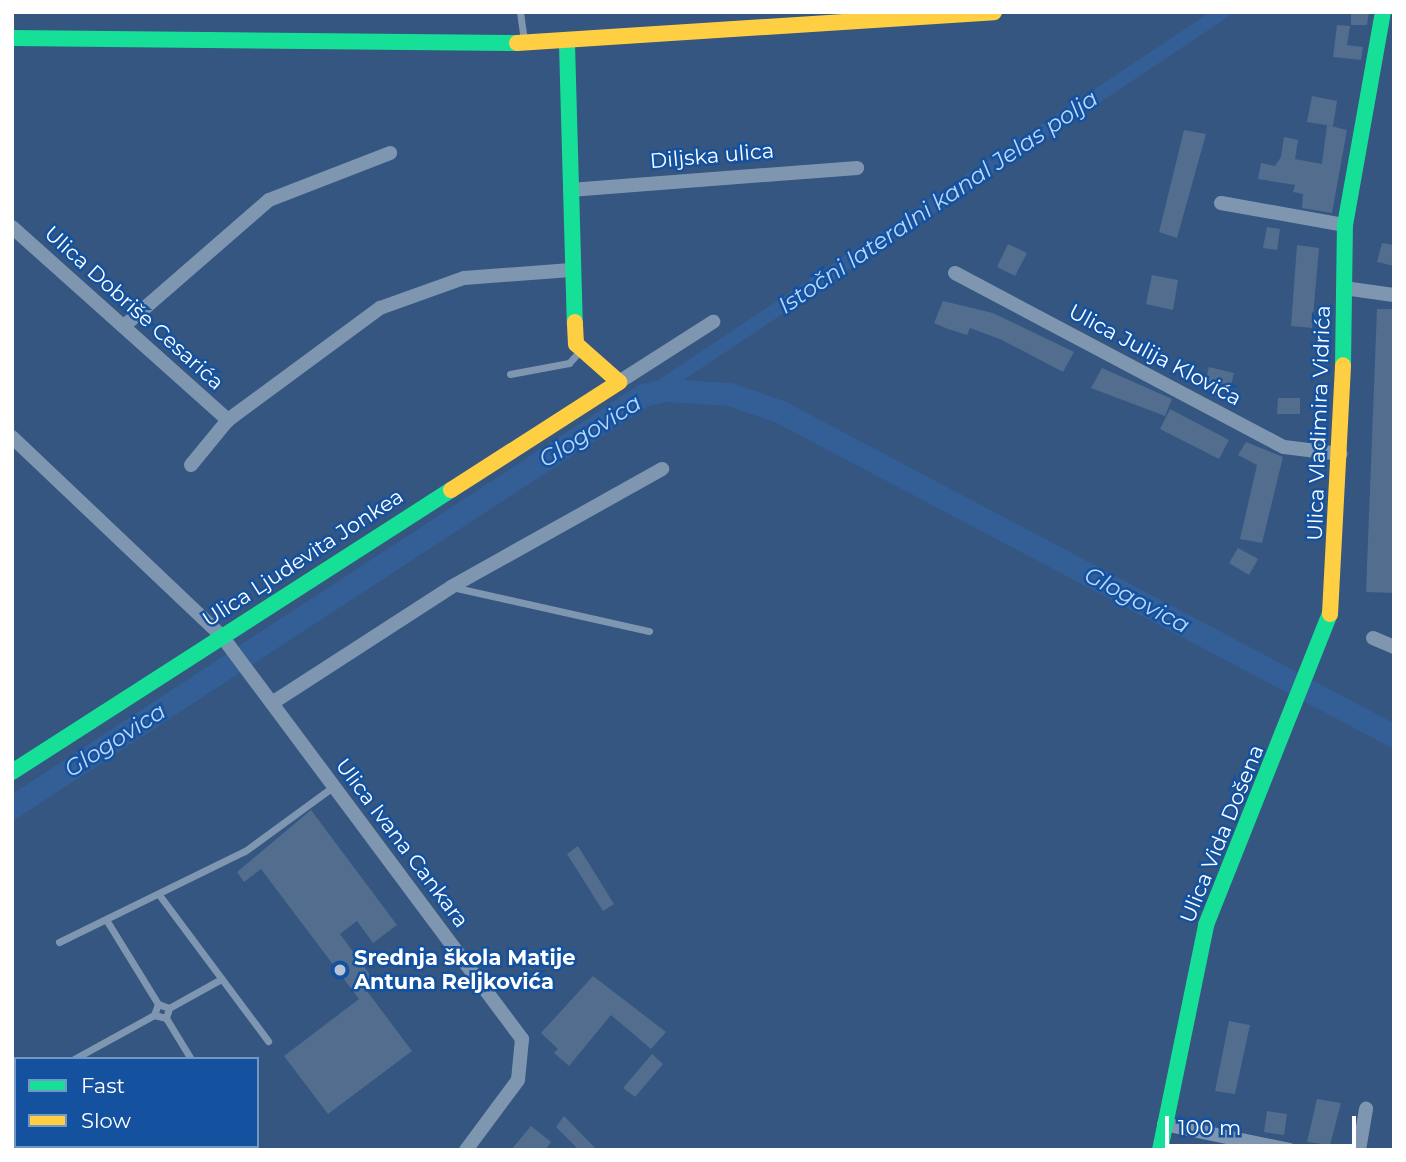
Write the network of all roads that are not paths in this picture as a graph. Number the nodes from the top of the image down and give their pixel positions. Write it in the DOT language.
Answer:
graph roads {
  1 [pos="520,12"];
  2 [pos="765,12"];
  3 [pos="994,12"];
  4 [pos="1383,12"];
  5 [pos="763,32"];
  6 [pos="12,38"];
  7 [pos="524,42"];
  8 [pos="567,44"];
  9 [pos="390,153"];
  10 [pos="857,168"];
  11 [pos="570,190"];
  12 [pos="1221,203"];
  13 [pos="1345,225"];
  14 [pos="12,227"];
  15 [pos="571,270"];
  16 [pos="955,273"];
  17 [pos="1345,288"];
  18 [pos="1394,295"];
  19 [pos="713,322"];
  20 [pos="124,326"];
  21 [pos="579,352"];
  22 [pos="510,374"];
  23 [pos="618,382"];
  24 [pos="228,420"];
  25 [pos="12,437"];
  26 [pos="1341,454"];
  27 [pos="191,465"];
  28 [pos="662,470"];
  29 [pos="451,587"];
  30 [pos="1329,622"];
  31 [pos="649,631"];
  32 [pos="1373,638"];
  33 [pos="224,639"];
  34 [pos="1394,647"];
  35 [pos="268,697"];
  36 [pos="12,772"];
  37 [pos="334,786"];
  38 [pos="160,896"];
  39 [pos="107,921"];
  40 [pos="59,942"];
  41 [pos="221,979"];
  42 [pos="158,1004"];
  43 [pos="169,1008"];
  44 [pos="154,1015"];
  45 [pos="166,1018"];
  46 [pos="268,1041"];
  47 [pos="78,1057"];
  48 [pos="190,1057"];
  49 [pos="1366,1109"];
  50 [pos="1164,1124"];
  51 [pos="466,1150"];
  52 [pos="1160,1150"];
  53 [pos="1289,1150"];
  54 [pos="1359,1150"];
  1 -- 7 [label="lane"];
  2 -- 5 [label="lane"];
  3 -- 5 [label="street"];
  4 -- 13 [label="street, Ulica Vladimira Vidrića"];
  5 -- 8 [label="street"];
  6 -- 7 [label="street"];
  7 -- 8 [label="street"];
  8 -- 11 [label="street"];
  9 -- 20 [label="street"];
  10 -- 11 [label="street, Diljska ulica"];
  11 -- 15 [label="street"];
  12 -- 13 [label="street"];
  13 -- 17 [label="street, Ulica Vladimira Vidrića"];
  14 -- 20 [label="street, Ulica Dobriše Cesarića"];
  15 -- 21 [label="street"];
  15 -- 24 [label="street"];
  16 -- 26 [label="street, Ulica Julija Klovića"];
  17 -- 18 [label="street"];
  17 -- 26 [label="street, Ulica Vladimira Vidrića"];
  19 -- 23 [label="street, Ulica Ljudevita Jonkea"];
  20 -- 24 [label="street, Ulica Dobriše Cesarića"];
  21 -- 22 [label="lane"];
  21 -- 23 [label="street"];
  23 -- 33 [label="street, Ulica Ljudevita Jonkea"];
  24 -- 27 [label="street"];
  25 -- 33 [label="street, Ulica Ivana Cankara"];
  26 -- 30 [label="street, Ulica Vladimira Vidrića"];
  28 -- 29 [label="street"];
  29 -- 31 [label="lane"];
  29 -- 35 [label="street"];
  30 -- 50 [label="street, Ulica Vida Došena"];
  32 -- 34 [label="street"];
  33 -- 35 [label="street, Ulica Ivana Cankara"];
  33 -- 36 [label="street, Ulica Ljudevita Jonkea"];
  35 -- 37 [label="street, Ulica Ivana Cankara"];
  37 -- 38 [label="lane"];
  37 -- 51 [label="street, Ulica Ivana Cankara"];
  38 -- 39 [label="lane"];
  38 -- 41 [label="lane"];
  39 -- 40 [label="lane"];
  39 -- 42 [label="lane"];
  41 -- 43 [label="lane"];
  41 -- 46 [label="lane"];
  42 -- 43 [label="lane"];
  42 -- 44 [label="lane"];
  43 -- 45 [label="lane"];
  44 -- 45 [label="lane"];
  44 -- 47 [label="lane"];
  45 -- 48 [label="lane"];
  49 -- 54 [label="street"];
  50 -- 52 [label="street, Ulica Vida Došena"];
  50 -- 53 [label="street"];
}
